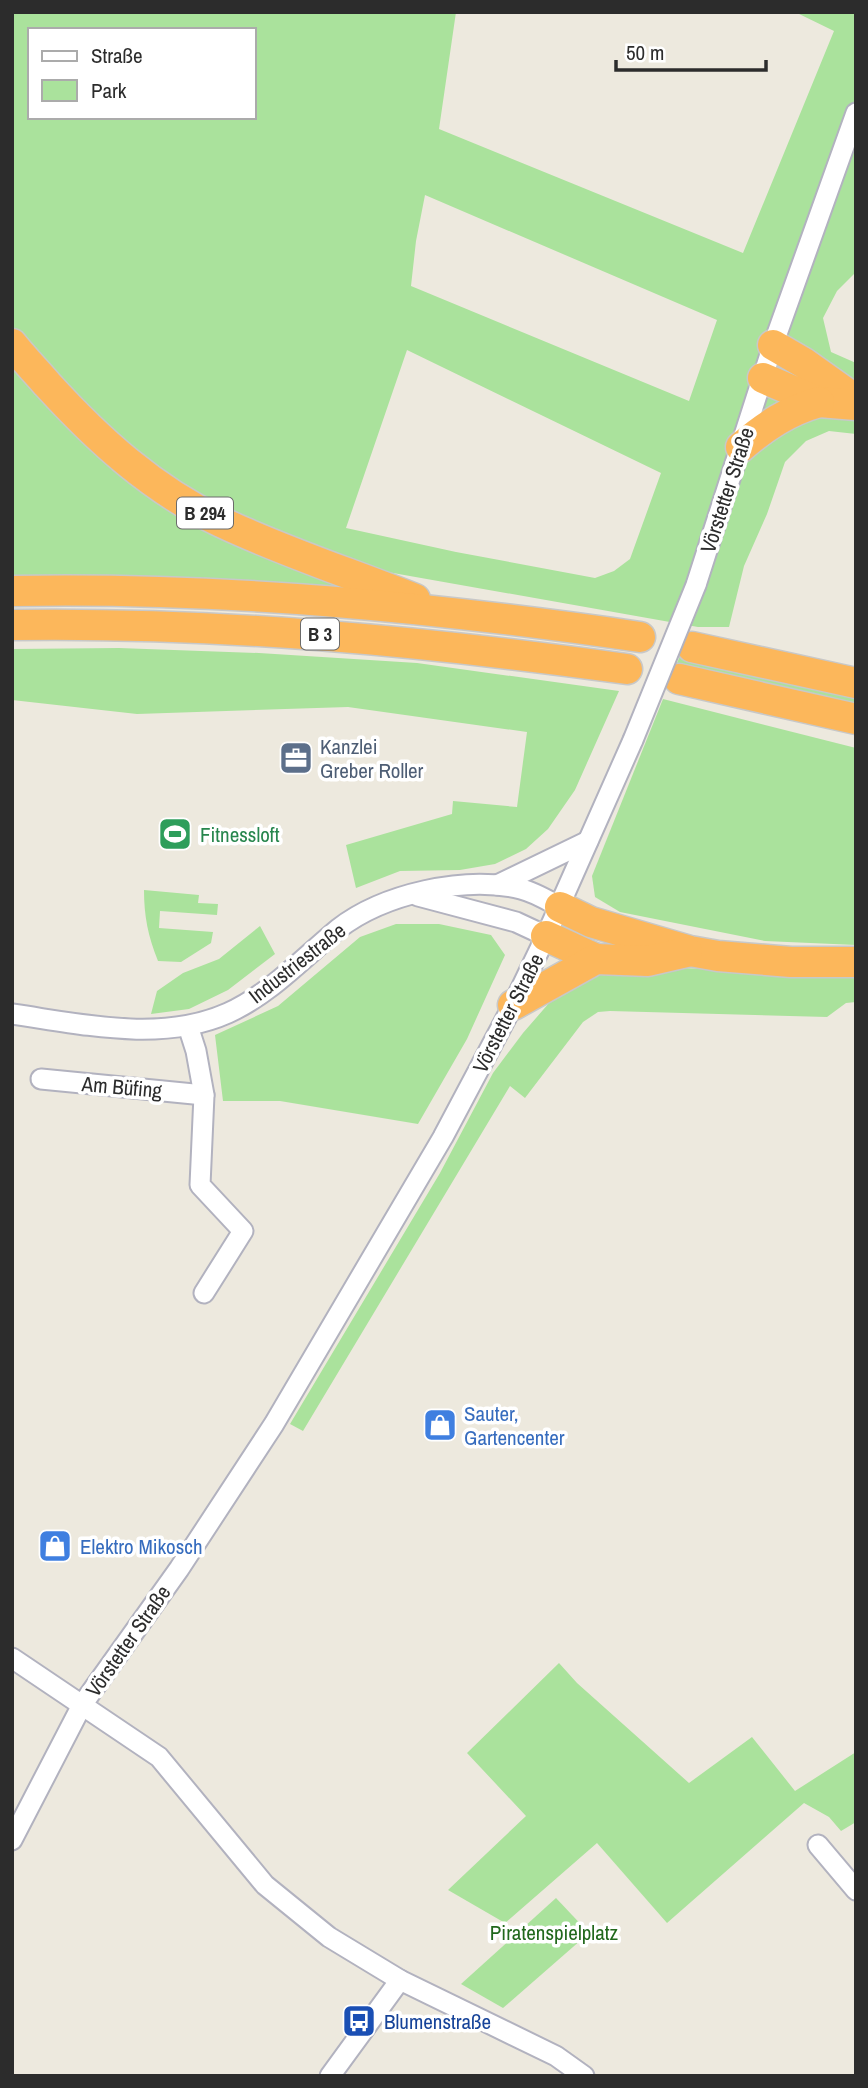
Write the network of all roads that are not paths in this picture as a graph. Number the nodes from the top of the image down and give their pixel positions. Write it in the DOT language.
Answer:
graph roads {
  1 [pos="856,113"];
  2 [pos="12,344"];
  3 [pos="773,345"];
  4 [pos="763,378"];
  5 [pos="819,402"];
  6 [pos="856,402"];
  7 [pos="741,447"];
  8 [pos="12,591"];
  9 [pos="444,611"];
  10 [pos="12,625"];
  11 [pos="640,637"];
  12 [pos="692,647"];
  13 [pos="627,669"];
  14 [pos="679,679"];
  15 [pos="856,683"];
  16 [pos="856,719"];
  17 [pos="588,841"];
  18 [pos="496,885"];
  19 [pos="413,895"];
  20 [pos="560,907"];
  21 [pos="547,936"];
  22 [pos="690,951"];
  23 [pos="596,960"];
  24 [pos="856,961"];
  25 [pos="513,1005"];
  26 [pos="12,1014"];
  27 [pos="188,1026"];
  28 [pos="41,1079"];
  29 [pos="204,1096"];
  30 [pos="204,1293"];
  31 [pos="12,1658"];
  32 [pos="82,1705"];
  33 [pos="12,1840"];
  34 [pos="818,1845"];
  35 [pos="856,1890"];
  36 [pos="400,1980"];
  37 [pos="330,2076"];
  38 [pos="584,2076"];
  1 -- 3 [label="street, Vörstetter Straße"];
  2 -- 9 [label="highway, B 294"];
  3 -- 4 [label="street, Vörstetter Straße"];
  3 -- 6 [label="highway"];
  4 -- 5 [label="highway"];
  4 -- 7 [label="street, Vörstetter Straße"];
  5 -- 6 [label="highway"];
  5 -- 7 [label="highway"];
  7 -- 17 [label="street, Vörstetter Straße, bridge"];
  8 -- 9 [label="highway, B 3"];
  9 -- 11 [label="highway, B 3"];
  10 -- 13 [label="highway, B 3"];
  12 -- 15 [label="highway"];
  14 -- 16 [label="highway"];
  17 -- 18 [label="street"];
  17 -- 20 [label="street, Vörstetter Straße"];
  18 -- 19 [label="street, Industriestraße"];
  18 -- 20 [label="street, Industriestraße"];
  19 -- 21 [label="street"];
  19 -- 27 [label="street, Industriestraße"];
  20 -- 21 [label="street, Vörstetter Straße"];
  20 -- 22 [label="highway"];
  21 -- 23 [label="highway"];
  21 -- 25 [label="street, Vörstetter Straße"];
  22 -- 23 [label="highway"];
  22 -- 24 [label="highway"];
  23 -- 25 [label="highway"];
  25 -- 32 [label="street, Vörstetter Straße"];
  26 -- 27 [label="street, Industriestraße"];
  27 -- 29 [label="street"];
  28 -- 29 [label="street, Am Büfing"];
  29 -- 30 [label="street"];
  31 -- 32 [label="street"];
  32 -- 33 [label="street, Vörstetter Straße"];
  32 -- 36 [label="street"];
  34 -- 35 [label="street"];
  36 -- 37 [label="street"];
  36 -- 38 [label="street"];
}
